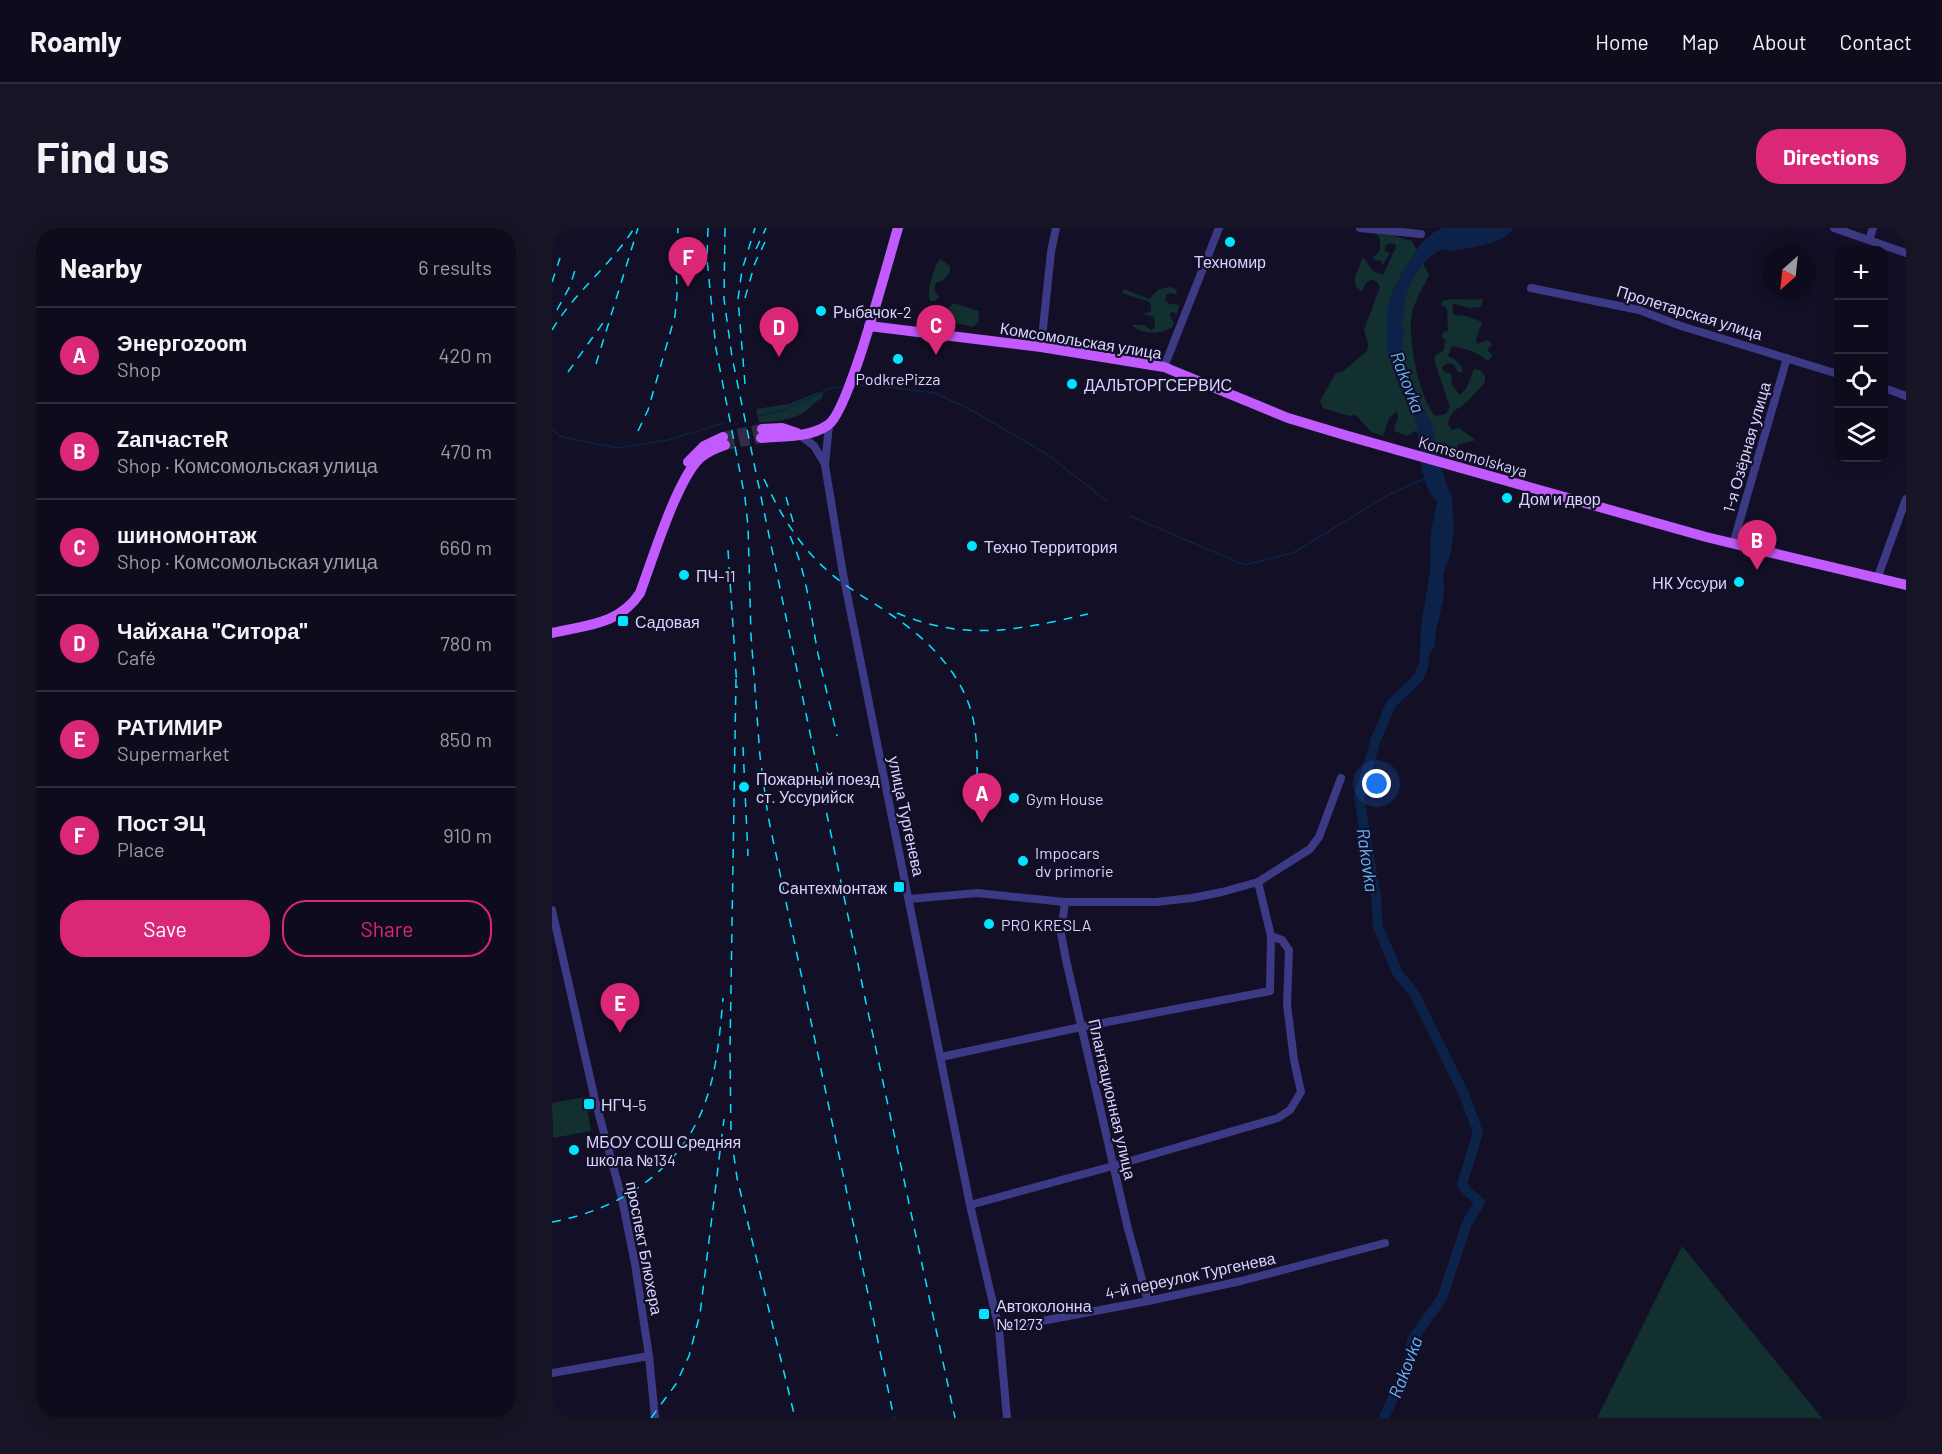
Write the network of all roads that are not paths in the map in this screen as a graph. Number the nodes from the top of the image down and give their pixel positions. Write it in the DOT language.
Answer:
graph roads {
  1 [pos="898,228"];
  2 [pos="1056,228"];
  3 [pos="1219,228"];
  4 [pos="1359,228"];
  5 [pos="1834,228"];
  6 [pos="1873,228"];
  7 [pos="1421,234"];
  8 [pos="1869,240"];
  9 [pos="1906,253"];
  10 [pos="1531,288"];
  11 [pos="869,326"];
  12 [pos="1041,347"];
  13 [pos="1787,358"];
  14 [pos="1164,367"];
  15 [pos="1834,372"];
  16 [pos="1888,389"];
  17 [pos="1906,396"];
  18 [pos="829,425"];
  19 [pos="762,434"];
  20 [pos="800,435"];
  21 [pos="1348,436"];
  22 [pos="724,441"];
  23 [pos="825,465"];
  24 [pos="1906,498"];
  25 [pos="1733,544"];
  26 [pos="1878,579"];
  27 [pos="1906,585"];
  28 [pos="552,633"];
  29 [pos="1341,778"];
  30 [pos="1258,882"];
  31 [pos="909,899"];
  32 [pos="1065,902"];
  33 [pos="552,910"];
  34 [pos="1271,936"];
  35 [pos="1082,1027"];
  36 [pos="940,1057"];
  37 [pos="1113,1167"];
  38 [pos="970,1205"];
  39 [pos="1385,1243"];
  40 [pos="1148,1301"];
  41 [pos="999,1329"];
  42 [pos="649,1356"];
  43 [pos="552,1373"];
  44 [pos="655,1418"];
  45 [pos="1007,1418"];
  1 -- 11 [label="main road"];
  2 -- 12 [label="street"];
  3 -- 14 [label="street"];
  4 -- 7 [label="street"];
  5 -- 8 [label="street"];
  6 -- 8 [label="street"];
  8 -- 9 [label="street"];
  10 -- 13 [label="street, Пролетарская улица"];
  11 -- 12 [label="main road, Комсомольская улица"];
  11 -- 18 [label="main road"];
  12 -- 14 [label="main road, Комсомольская улица"];
  13 -- 15 [label="street, Пролетарская улица"];
  13 -- 25 [label="street, 1-я Озёрная улица"];
  14 -- 21 [label="main road, Комсомольская улица"];
  16 -- 17 [label="street"];
  18 -- 20 [label="main road"];
  18 -- 23 [label="street, улица Тургенева"];
  19 -- 20 [label="main road"];
  20 -- 23 [label="street"];
  21 -- 25 [label="main road, Komsomolskaya"];
  22 -- 28 [label="main road"];
  23 -- 31 [label="street, улица Тургенева"];
  24 -- 26 [label="street"];
  25 -- 26 [label="main road"];
  26 -- 27 [label="main road"];
  29 -- 30 [label="street"];
  30 -- 32 [label="street"];
  30 -- 34 [label="street"];
  31 -- 32 [label="street"];
  31 -- 36 [label="street, улица Тургенева"];
  32 -- 35 [label="street, Плантационная улица"];
  33 -- 42 [label="street, проспект Блюхера"];
  34 -- 35 [label="street"];
  34 -- 37 [label="street"];
  35 -- 36 [label="street"];
  35 -- 37 [label="street, Плантационная улица"];
  36 -- 38 [label="street, улица Тургенева"];
  37 -- 38 [label="street"];
  37 -- 40 [label="street, Плантационная улица"];
  38 -- 41 [label="street, улица Тургенева"];
  39 -- 40 [label="street, 4-й переулок Тургенева"];
  40 -- 41 [label="street, 4-й переулок Тургенева"];
  41 -- 45 [label="street, улица Тургенева"];
  42 -- 43 [label="street"];
  42 -- 44 [label="street, проспект Блюхера"];
}
